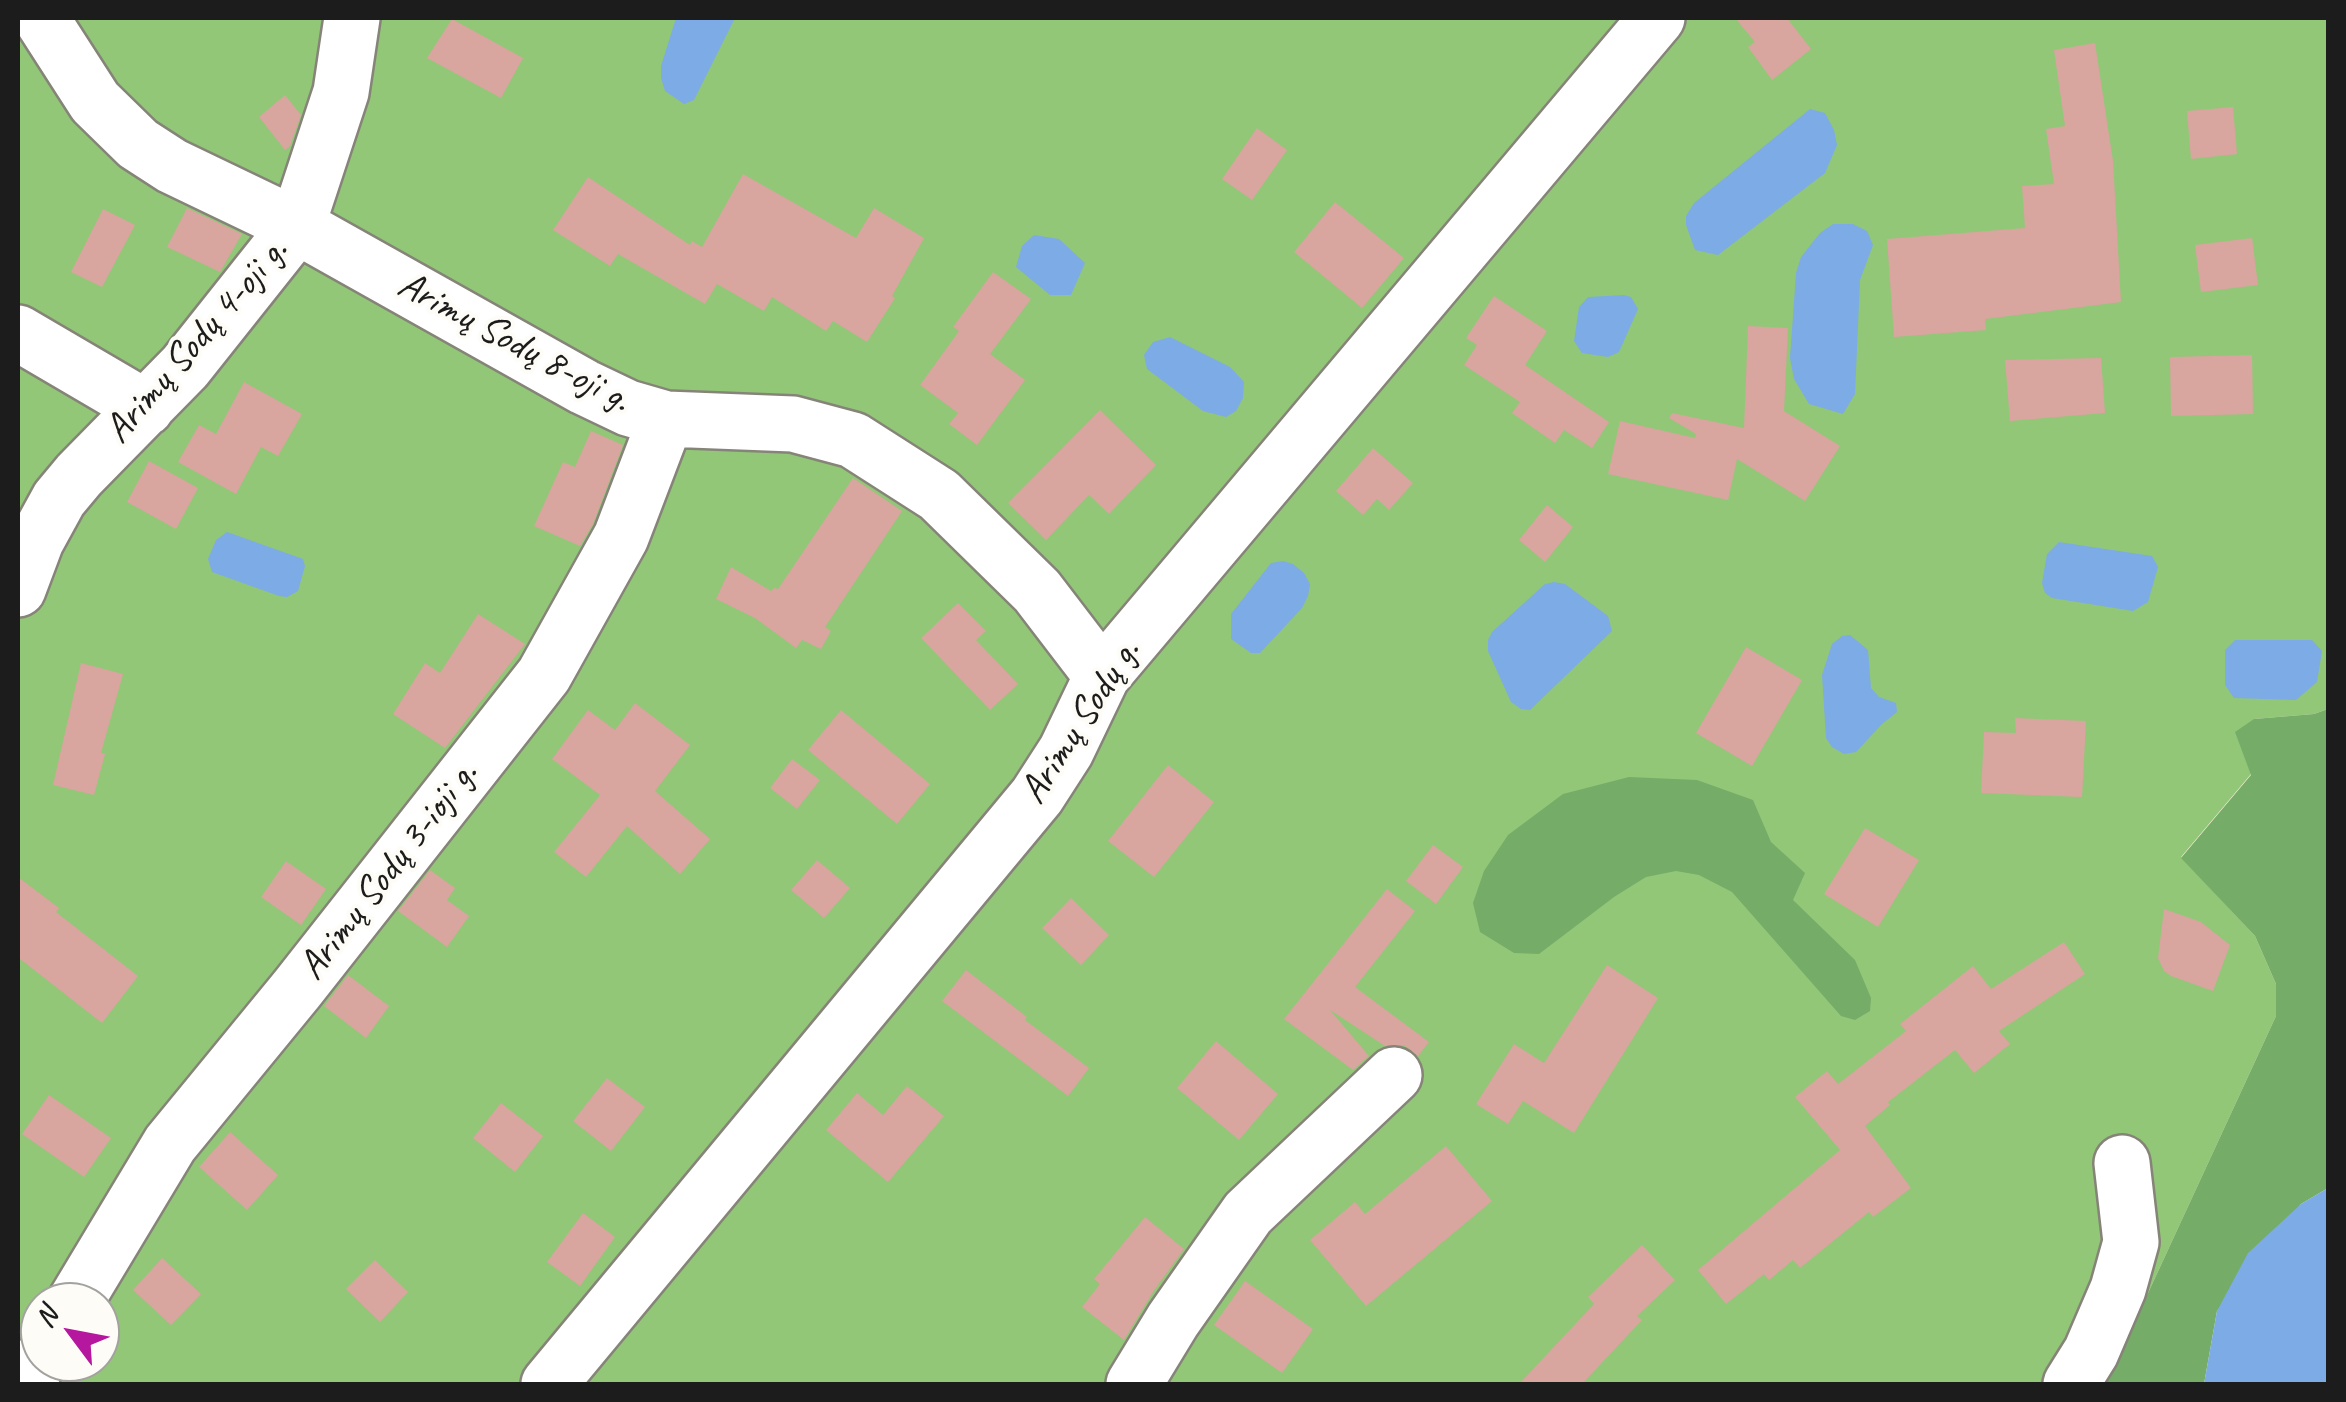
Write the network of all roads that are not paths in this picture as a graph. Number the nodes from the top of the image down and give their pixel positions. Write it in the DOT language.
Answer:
graph roads {
  1 [pos="41,18"];
  2 [pos="352,18"];
  3 [pos="1657,18"];
  4 [pos="297,226"];
  5 [pos="18,333"];
  6 [pos="146,408"];
  7 [pos="666,418"];
  8 [pos="18,588"];
  9 [pos="1102,676"];
  10 [pos="1394,1075"];
  11 [pos="2122,1162"];
  12 [pos="87,1282"];
  13 [pos="548,1384"];
  14 [pos="1134,1384"];
  15 [pos="2071,1384"];
  1 -- 4 [label="street, Arimų Sodų 8-oji g."];
  2 -- 4 [label="street, Arimų Sodų 4-oji g."];
  3 -- 9 [label="street, Arimų Sodų g."];
  4 -- 6 [label="street, Arimų Sodų 4-oji g."];
  4 -- 7 [label="street, Arimų Sodų 8-oji g."];
  5 -- 6 [label="street"];
  6 -- 8 [label="street, Arimų Sodų 4-oji g."];
  7 -- 9 [label="street, Arimų Sodų 8-oji g."];
  7 -- 12 [label="street, Arimų Sodų 3-ioji g."];
  9 -- 13 [label="street, Arimų Sodų g."];
  10 -- 14 [label="street"];
  11 -- 15 [label="street"];
}
